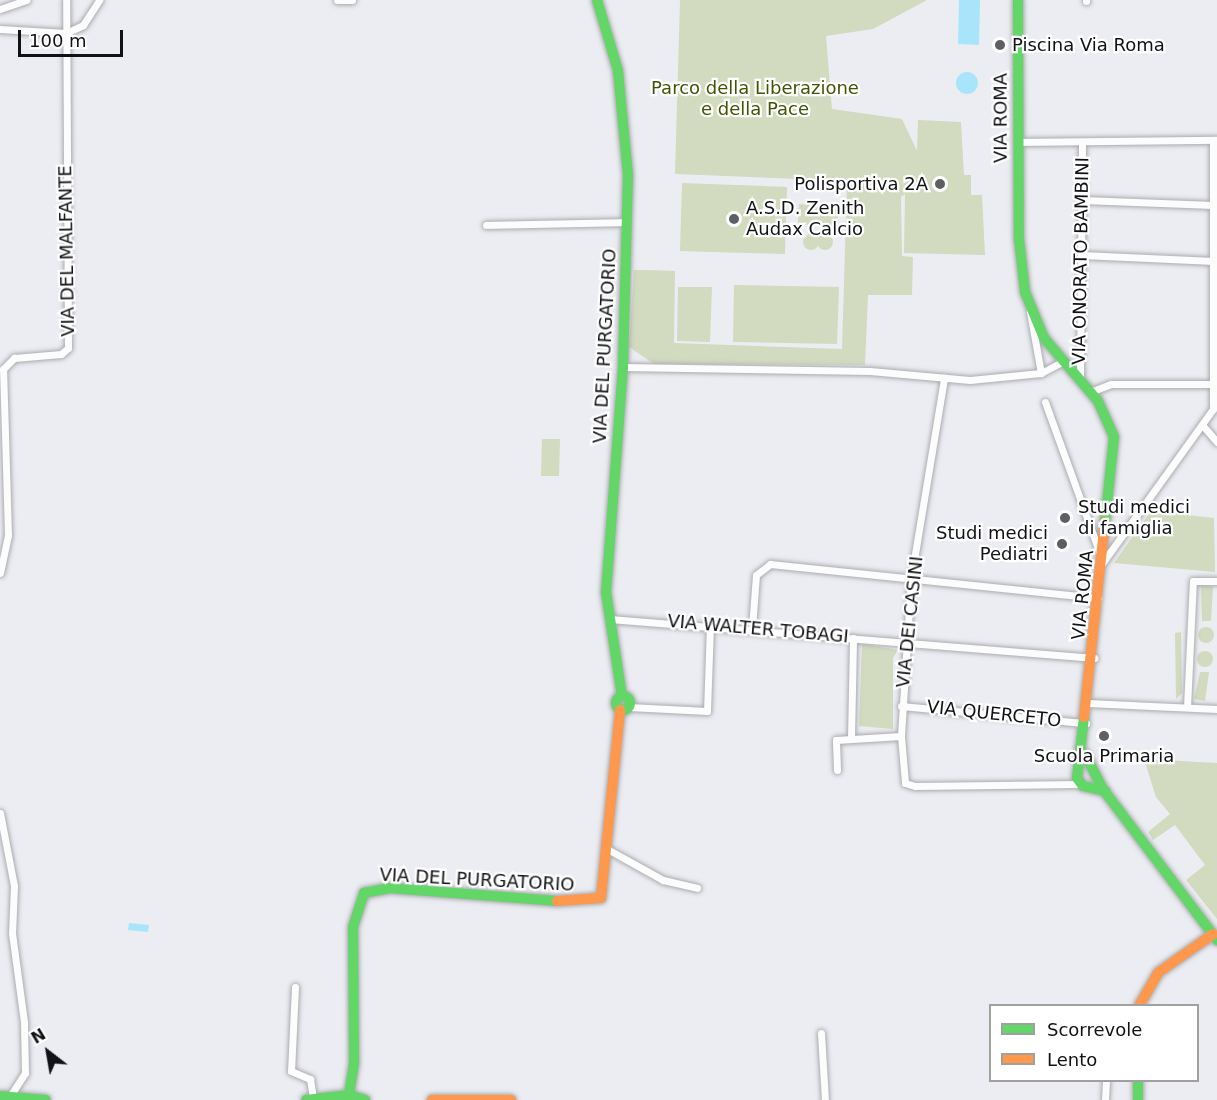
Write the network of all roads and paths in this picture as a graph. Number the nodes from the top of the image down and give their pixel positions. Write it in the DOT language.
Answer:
graph roads {
  1 [pos="26,0"];
  2 [pos="66,0"];
  3 [pos="99,0"];
  4 [pos="337,0"];
  5 [pos="352,0"];
  6 [pos="597,0"];
  7 [pos="1018,0"];
  8 [pos="0,9"];
  9 [pos="0,29"];
  10 [pos="66,33"];
  11 [pos="1215,140"];
  12 [pos="1017,142"];
  13 [pos="1082,142"];
  14 [pos="1083,200"];
  15 [pos="1213,205"];
  16 [pos="627,222"];
  17 [pos="486,225"];
  18 [pos="1082,255"];
  19 [pos="1214,261"];
  20 [pos="1029,306"];
  21 [pos="1062,362"];
  22 [pos="623,367"];
  23 [pos="1041,373"];
  24 [pos="944,378"];
  25 [pos="1080,381"];
  26 [pos="1216,384"];
  27 [pos="1090,392"];
  28 [pos="1045,402"];
  29 [pos="1204,427"];
  30 [pos="1217,442"];
  31 [pos="1103,562"];
  32 [pos="0,573"];
  33 [pos="911,578"];
  34 [pos="1217,582"];
  35 [pos="1099,598"];
  36 [pos="610,619"];
  37 [pos="710,624"];
  38 [pos="752,628"];
  39 [pos="854,638"];
  40 [pos="905,643"];
  41 [pos="1094,658"];
  42 [pos="1088,703"];
  43 [pos="901,706"];
  44 [pos="1187,707"];
  45 [pos="625,708"];
  46 [pos="1217,709"];
  47 [pos="1086,723"];
  48 [pos="901,736"];
  49 [pos="851,737"];
  50 [pos="837,770"];
  51 [pos="1089,775"];
  52 [pos="1079,784"];
  53 [pos="0,813"];
  54 [pos="609,850"];
  55 [pos="697,888"];
  56 [pos="1216,935"];
  57 [pos="296,987"];
  58 [pos="1140,1004"];
  59 [pos="821,1033"];
  60 [pos="1106,1082"];
  61 [pos="1138,1082"];
  62 [pos="349,1095"];
  63 [pos="8,1096"];
  64 [pos="314,1099"];
  65 [pos="38,1100"];
  66 [pos="46,1100"];
  67 [pos="306,1100"];
  68 [pos="365,1100"];
  69 [pos="432,1100"];
  70 [pos="511,1100"];
  71 [pos="825,1100"];
  72 [pos="1105,1100"];
  73 [pos="1138,1100"];
  1 -- 8 [label="street"];
  2 -- 10 [label="street, VIA DEL MALFANTE"];
  3 -- 10 [label="street"];
  4 -- 5 [label="street"];
  6 -- 16 [label="street, VIA DEL PURGATORIO"];
  7 -- 12 [label="street, VIA ROMA"];
  9 -- 10 [label="street"];
  10 -- 32 [label="street, VIA DEL MALFANTE"];
  11 -- 13 [label="street"];
  11 -- 15 [label="street"];
  12 -- 13 [label="street"];
  12 -- 20 [label="street, VIA ROMA"];
  13 -- 14 [label="street, VIA ONORATO BAMBINI"];
  14 -- 15 [label="street"];
  14 -- 18 [label="street, VIA ONORATO BAMBINI"];
  15 -- 19 [label="street"];
  16 -- 17 [label="street"];
  16 -- 22 [label="street, VIA DEL PURGATORIO"];
  18 -- 19 [label="street"];
  18 -- 25 [label="street, VIA ONORATO BAMBINI"];
  19 -- 26 [label="street"];
  20 -- 21 [label="street, VIA ROMA"];
  20 -- 23 [label="street, VIA ROMA"];
  21 -- 23 [label="street"];
  21 -- 25 [label="street, VIA ROMA"];
  22 -- 24 [label="street"];
  22 -- 36 [label="street, VIA DEL PURGATORIO"];
  23 -- 24 [label="street"];
  24 -- 33 [label="street, VIA DEI CASINI"];
  25 -- 27 [label="street, VIA ROMA"];
  26 -- 27 [label="street"];
  26 -- 29 [label="street"];
  27 -- 31 [label="street, VIA ROMA"];
  28 -- 31 [label="street"];
  29 -- 30 [label="street"];
  29 -- 31 [label="street"];
  31 -- 35 [label="street, VIA ROMA"];
  33 -- 35 [label="street"];
  33 -- 38 [label="street"];
  33 -- 40 [label="street, VIA DEI CASINI"];
  34 -- 44 [label="street"];
  35 -- 41 [label="street, VIA ROMA"];
  36 -- 37 [label="street, VIA WALTER TOBAGI"];
  36 -- 45 [label="street, VIA DEL PURGATORIO"];
  37 -- 38 [label="street, VIA WALTER TOBAGI"];
  37 -- 45 [label="street"];
  38 -- 39 [label="street, VIA WALTER TOBAGI"];
  39 -- 40 [label="street, VIA WALTER TOBAGI"];
  39 -- 49 [label="street"];
  40 -- 41 [label="street, VIA WALTER TOBAGI"];
  40 -- 43 [label="street, VIA DEI CASINI"];
  41 -- 42 [label="street, VIA ROMA"];
  42 -- 44 [label="street"];
  42 -- 47 [label="street, VIA ROMA"];
  43 -- 47 [label="street, VIA QUERCETO"];
  43 -- 48 [label="street, VIA DEI CASINI"];
  44 -- 46 [label="street"];
  45 -- 54 [label="street, VIA DEL PURGATORIO"];
  47 -- 51 [label="street, VIA ROMA"];
  48 -- 49 [label="street"];
  48 -- 52 [label="street, VIA DEI CASINI"];
  49 -- 50 [label="street"];
  51 -- 52 [label="street, VIA ROMA"];
  51 -- 56 [label="street"];
  53 -- 63 [label="street"];
  54 -- 55 [label="street"];
  54 -- 62 [label="street, VIA DEL PURGATORIO"];
  56 -- 58 [label="street"];
  57 -- 64 [label="street"];
  59 -- 71 [label="street"];
  60 -- 72 [label="street"];
  61 -- 73 [label="street"];
  62 -- 64 [label="street"];
  62 -- 68 [label="street"];
  63 -- 65 [label="street"];
  64 -- 67 [label="street"];
  65 -- 66 [label="street"];
  69 -- 70 [label="street"];
}
